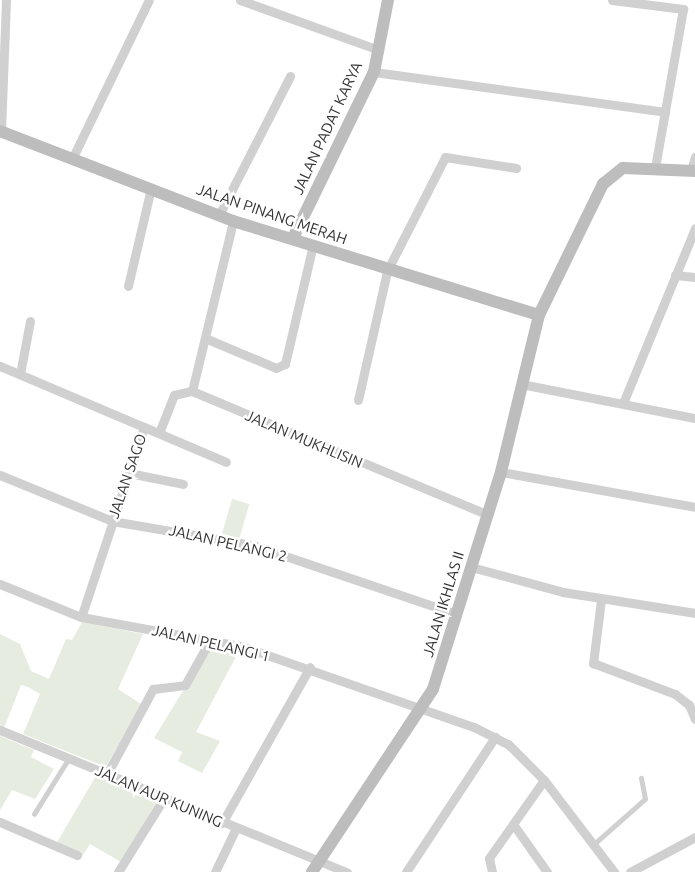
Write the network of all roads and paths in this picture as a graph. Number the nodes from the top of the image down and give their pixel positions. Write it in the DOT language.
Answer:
graph roads {
  1 [pos="6,0"];
  2 [pos="149,0"];
  3 [pos="240,0"];
  4 [pos="388,0"];
  5 [pos="612,0"];
  6 [pos="379,50"];
  7 [pos="374,72"];
  8 [pos="290,76"];
  9 [pos="665,112"];
  10 [pos="0,131"];
  11 [pos="73,157"];
  12 [pos="695,157"];
  13 [pos="516,168"];
  14 [pos="655,168"];
  15 [pos="693,170"];
  16 [pos="151,188"];
  17 [pos="219,215"];
  18 [pos="233,221"];
  19 [pos="695,228"];
  20 [pos="293,238"];
  21 [pos="313,245"];
  22 [pos="387,271"];
  23 [pos="676,275"];
  24 [pos="695,277"];
  25 [pos="128,286"];
  26 [pos="539,315"];
  27 [pos="30,321"];
  28 [pos="205,338"];
  29 [pos="0,366"];
  30 [pos="20,374"];
  31 [pos="522,384"];
  32 [pos="192,392"];
  33 [pos="358,400"];
  34 [pos="623,403"];
  35 [pos="695,418"];
  36 [pos="144,428"];
  37 [pos="159,433"];
  38 [pos="226,462"];
  39 [pos="502,472"];
  40 [pos="129,473"];
  41 [pos="0,475"];
  42 [pos="183,484"];
  43 [pos="695,507"];
  44 [pos="488,515"];
  45 [pos="112,520"];
  46 [pos="471,567"];
  47 [pos="0,584"];
  48 [pos="601,600"];
  49 [pos="695,613"];
  50 [pos="456,614"];
  51 [pos="81,617"];
  52 [pos="210,640"];
  53 [pos="310,667"];
  54 [pos="420,710"];
  55 [pos="695,719"];
  56 [pos="0,730"];
  57 [pos="495,737"];
  58 [pos="69,758"];
  59 [pos="107,774"];
  60 [pos="641,778"];
  61 [pos="544,780"];
  62 [pos="164,798"];
  63 [pos="34,814"];
  64 [pos="0,822"];
  65 [pos="222,823"];
  66 [pos="513,824"];
  67 [pos="236,828"];
  68 [pos="695,837"];
  69 [pos="593,845"];
  70 [pos="77,855"];
  71 [pos="318,860"];
  72 [pos="118,872"];
  73 [pos="215,872"];
  74 [pos="312,872"];
  75 [pos="347,872"];
  76 [pos="406,872"];
  77 [pos="492,872"];
  78 [pos="548,872"];
  79 [pos="614,872"];
  80 [pos="630,872"];
  1 -- 10 [label="street"];
  2 -- 11 [label="street"];
  3 -- 6 [label="street"];
  4 -- 6 [label="street, JALAN PADAT KARYA"];
  5 -- 9 [label="street"];
  6 -- 7 [label="street, JALAN PADAT KARYA"];
  7 -- 9 [label="street"];
  7 -- 20 [label="street, JALAN PADAT KARYA"];
  8 -- 17 [label="street"];
  9 -- 14 [label="street"];
  10 -- 11 [label="street, JALAN PINANG MERAH"];
  11 -- 16 [label="street, JALAN PINANG MERAH"];
  12 -- 15 [label="street"];
  13 -- 22 [label="street"];
  14 -- 15 [label="street, JALAN IKHLAS II"];
  14 -- 26 [label="street, JALAN IKHLAS II"];
  16 -- 17 [label="street, JALAN PINANG MERAH"];
  16 -- 25 [label="street"];
  17 -- 18 [label="street, JALAN PINANG MERAH"];
  18 -- 20 [label="street, JALAN PINANG MERAH"];
  18 -- 28 [label="street"];
  19 -- 23 [label="street"];
  20 -- 21 [label="street, JALAN PINANG MERAH"];
  21 -- 22 [label="street, JALAN PINANG MERAH"];
  21 -- 28 [label="street"];
  22 -- 26 [label="street, JALAN PINANG MERAH"];
  22 -- 33 [label="street"];
  23 -- 24 [label="street"];
  23 -- 34 [label="street"];
  26 -- 31 [label="street, JALAN IKHLAS II"];
  27 -- 30 [label="street"];
  28 -- 32 [label="street"];
  29 -- 30 [label="street, JALAN SAGO"];
  30 -- 36 [label="street, JALAN SAGO"];
  31 -- 34 [label="street"];
  31 -- 39 [label="street, JALAN IKHLAS II"];
  32 -- 37 [label="street"];
  32 -- 44 [label="street, JALAN MUKHLISIN"];
  34 -- 35 [label="street"];
  36 -- 37 [label="street"];
  36 -- 40 [label="street, JALAN SAGO"];
  37 -- 38 [label="street"];
  39 -- 43 [label="street"];
  39 -- 44 [label="street, JALAN IKHLAS II"];
  40 -- 42 [label="street"];
  40 -- 45 [label="street, JALAN SAGO"];
  41 -- 45 [label="street, JALAN PELANGI 2"];
  44 -- 46 [label="street, JALAN IKHLAS II"];
  45 -- 50 [label="street, JALAN PELANGI 2"];
  45 -- 51 [label="street, JALAN SAGO"];
  46 -- 48 [label="street"];
  46 -- 50 [label="street, JALAN IKHLAS II"];
  47 -- 51 [label="street, JALAN PELANGI 1"];
  48 -- 49 [label="street"];
  48 -- 55 [label="street"];
  50 -- 54 [label="street, JALAN IKHLAS II"];
  51 -- 52 [label="street, JALAN PELANGI 1"];
  52 -- 53 [label="street, JALAN PELANGI 1"];
  52 -- 59 [label="street"];
  53 -- 54 [label="street, JALAN PELANGI 1"];
  53 -- 65 [label="street"];
  54 -- 57 [label="street, JALAN PELANGI 1"];
  54 -- 71 [label="street, JALAN IKHLAS II"];
  56 -- 58 [label="street, JALAN AUR KUNING"];
  57 -- 61 [label="street"];
  57 -- 76 [label="street"];
  58 -- 59 [label="street, JALAN AUR KUNING"];
  58 -- 63 [label="lane"];
  59 -- 62 [label="street, JALAN AUR KUNING"];
  60 -- 69 [label="lane"];
  61 -- 66 [label="street"];
  61 -- 69 [label="street"];
  62 -- 65 [label="street, JALAN AUR KUNING"];
  62 -- 72 [label="street"];
  64 -- 70 [label="street"];
  65 -- 67 [label="street, JALAN AUR KUNING"];
  66 -- 77 [label="street"];
  66 -- 78 [label="street"];
  67 -- 71 [label="street, JALAN AUR KUNING"];
  67 -- 73 [label="street"];
  68 -- 80 [label="street"];
  69 -- 79 [label="street"];
  71 -- 74 [label="street, JALAN IKHLAS II"];
  71 -- 75 [label="street, JALAN AUR KUNING"];
}
